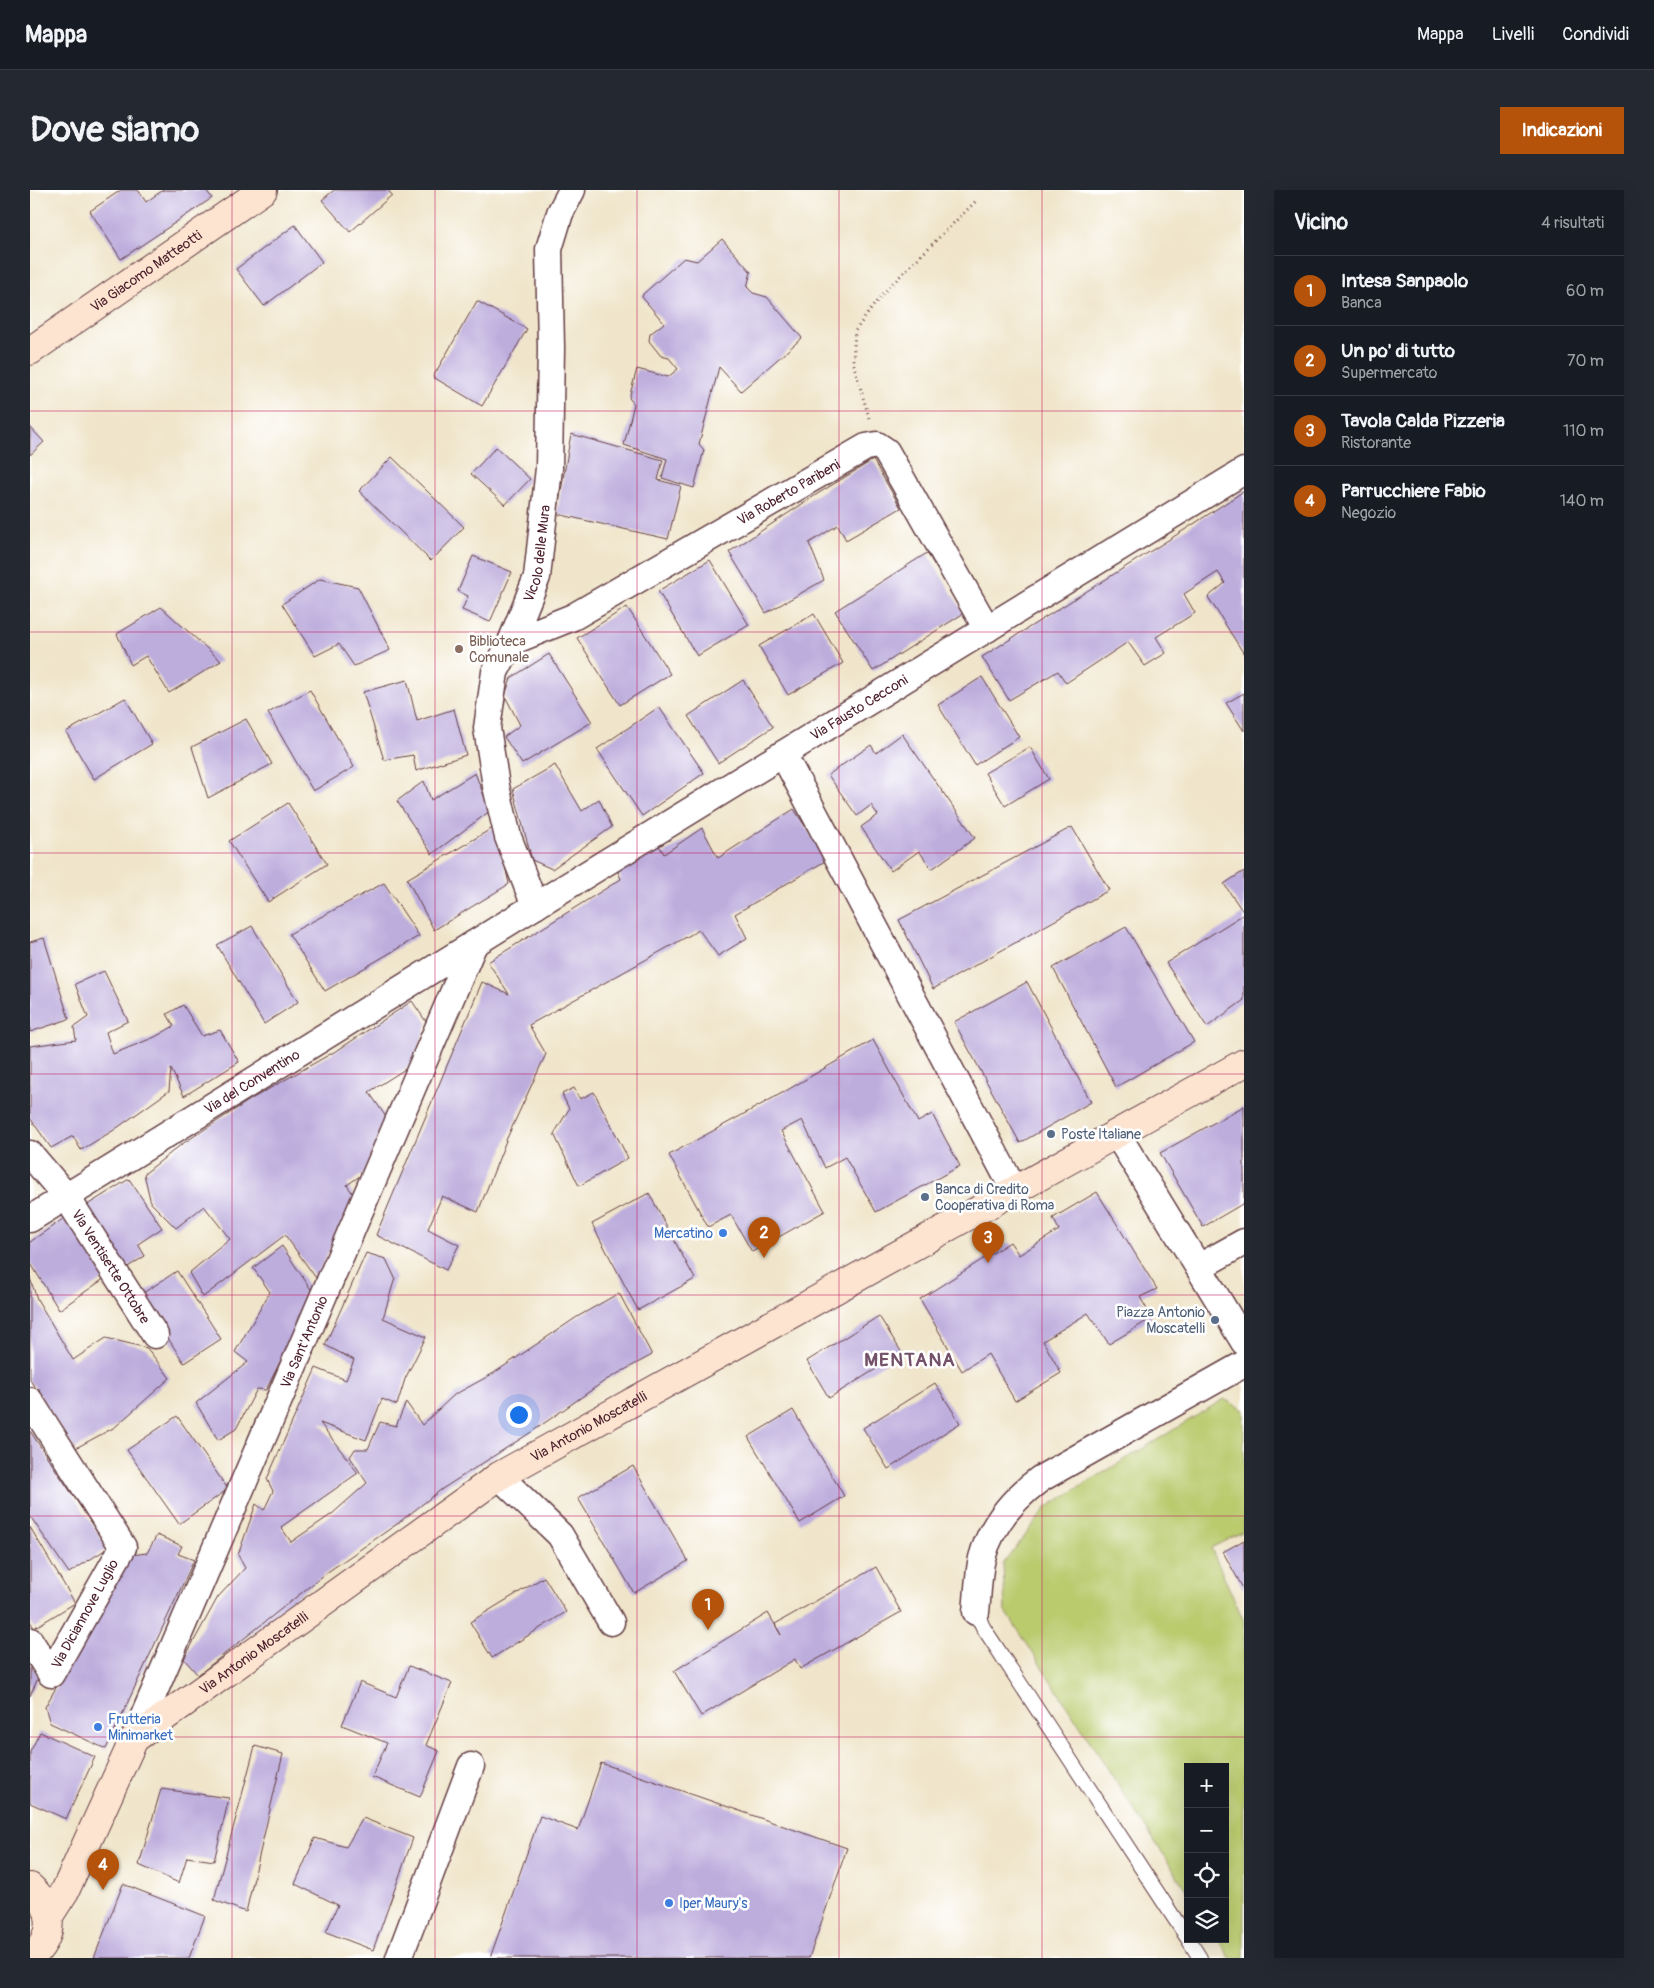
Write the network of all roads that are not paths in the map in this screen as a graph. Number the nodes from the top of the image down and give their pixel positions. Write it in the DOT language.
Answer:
graph roads {
  1 [pos="263,190"];
  2 [pos="572,190"];
  3 [pos="30,351"];
  4 [pos="1244,471"];
  5 [pos="987,629"];
  6 [pos="511,642"];
  7 [pos="783,754"];
  8 [pos="535,906"];
  9 [pos="474,944"];
  10 [pos="1244,1063"];
  11 [pos="1117,1134"];
  12 [pos="30,1154"];
  13 [pos="1014,1190"];
  14 [pos="66,1196"];
  15 [pos="30,1219"];
  16 [pos="1244,1242"];
  17 [pos="1199,1267"];
  18 [pos="155,1336"];
  19 [pos="1244,1342"];
  20 [pos="1244,1364"];
  21 [pos="30,1401"];
  22 [pos="499,1476"];
  23 [pos="976,1612"];
  24 [pos="611,1622"];
  25 [pos="30,1641"];
  26 [pos="134,1739"];
  27 [pos="471,1766"];
  28 [pos="30,1887"];
  29 [pos="49,1916"];
  30 [pos="1184,1933"];
  31 [pos="1191,1943"];
  32 [pos="30,1958"];
  33 [pos="398,1958"];
  34 [pos="1200,1958"];
  1 -- 3 [label="street, Via Giacomo Matteotti"];
  2 -- 6 [label="street, Vicolo delle Mura"];
  4 -- 5 [label="street, Via Fausto Cecconi"];
  5 -- 6 [label="street, Via Roberto Paribeni"];
  5 -- 7 [label="street, Via Fausto Cecconi"];
  6 -- 8 [label="street, Vicolo delle Mura"];
  7 -- 8 [label="street, Via Fausto Cecconi"];
  7 -- 13 [label="street"];
  8 -- 9 [label="street, Via Fausto Cecconi"];
  9 -- 14 [label="street, Via del Conventino"];
  9 -- 26 [label="street, Via Sant'Antonio"];
  10 -- 11 [label="street, Via Antonio Moscatelli"];
  11 -- 13 [label="street, Via Antonio Moscatelli"];
  11 -- 17 [label="street"];
  12 -- 14 [label="street, Via Ventisette Ottobre"];
  13 -- 22 [label="street, Via Antonio Moscatelli"];
  14 -- 15 [label="street, Via del Conventino"];
  14 -- 18 [label="street, Via Ventisette Ottobre"];
  16 -- 17 [label="street"];
  17 -- 19 [label="street"];
  20 -- 23 [label="street"];
  21 -- 25 [label="street, Via Diciannove Luglio"];
  22 -- 24 [label="street"];
  22 -- 26 [label="street, Via Antonio Moscatelli"];
  23 -- 30 [label="lane"];
  26 -- 29 [label="street, Via Antonio Moscatelli"];
  27 -- 33 [label="street"];
  28 -- 29 [label="street"];
  29 -- 32 [label="street"];
  31 -- 34 [label="lane"];
}
